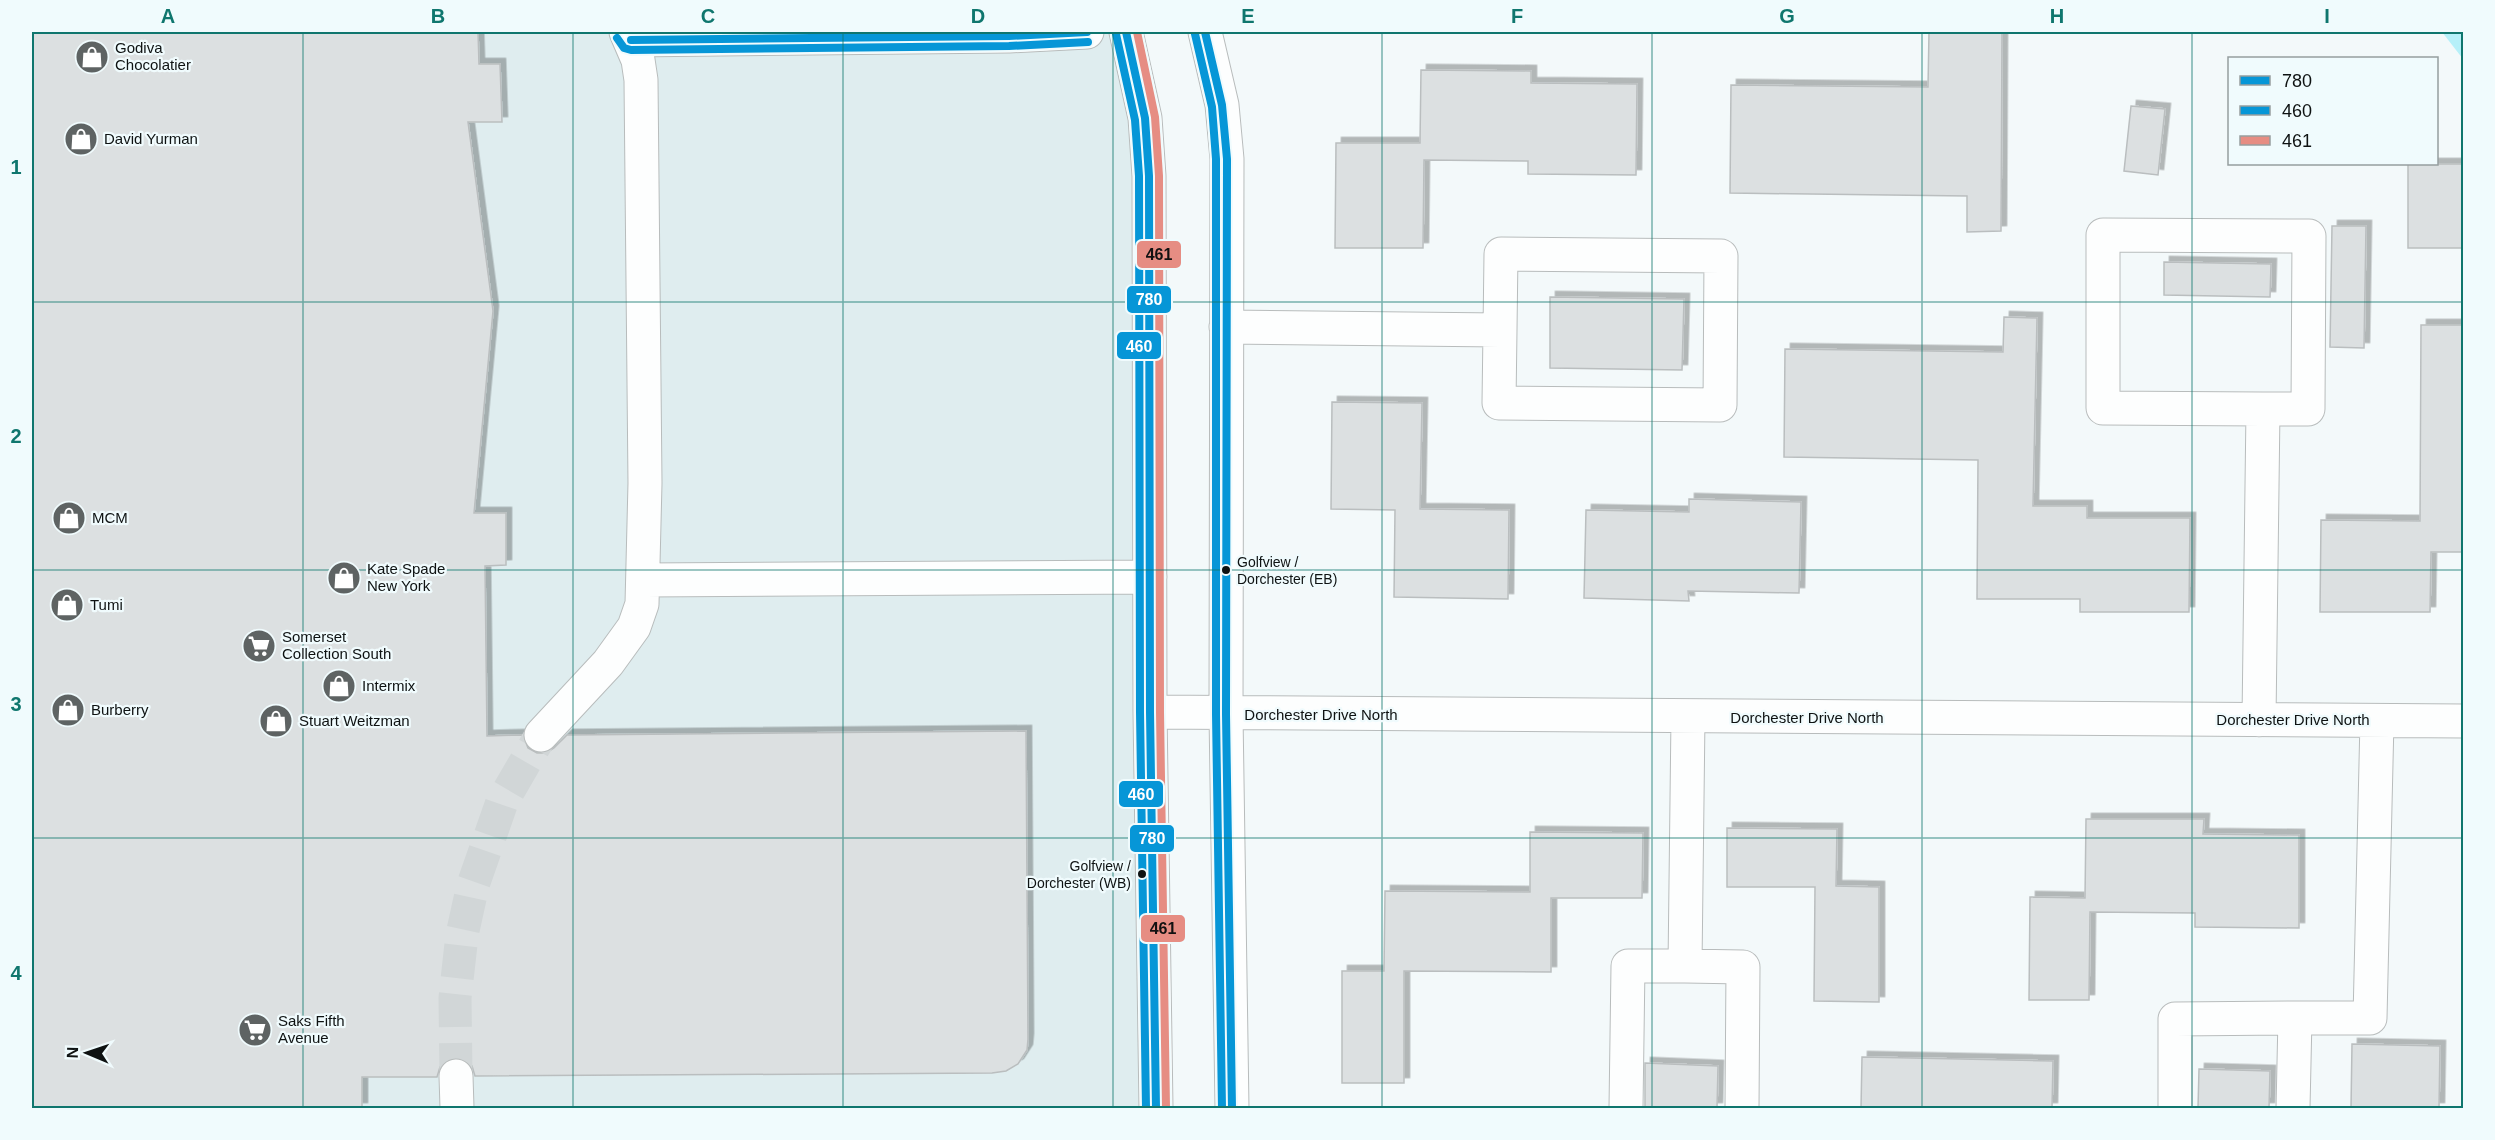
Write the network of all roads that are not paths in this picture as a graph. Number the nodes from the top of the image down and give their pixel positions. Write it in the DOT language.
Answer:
graph roads {
  1 [pos="1087,32"];
  2 [pos="1126,32"];
  3 [pos="1205,32"];
  4 [pos="629,36"];
  5 [pos="1226,327"];
  6 [pos="1500,330"];
  7 [pos="2263,409"];
  8 [pos="1150,577"];
  9 [pos="644,580"];
  10 [pos="1150,712"];
  11 [pos="1226,714"];
  12 [pos="1688,717"];
  13 [pos="2259,720"];
  14 [pos="2378,721"];
  15 [pos="2463,722"];
  16 [pos="541,735"];
  17 [pos="1685,966"];
  18 [pos="2295,1018"];
  19 [pos="456,1076"];
  20 [pos="457,1108"];
  21 [pos="1156,1108"];
  22 [pos="1232,1108"];
  23 [pos="1626,1108"];
  24 [pos="1742,1108"];
  25 [pos="2175,1108"];
  26 [pos="2293,1108"];
  1 -- 4 [label="street"];
  2 -- 8 [label="street"];
  3 -- 5 [label="street"];
  4 -- 9 [label="street"];
  5 -- 6 [label="street"];
  5 -- 11 [label="street"];
  6 -- 6 [label="street"];
  7 -- 7 [label="street"];
  7 -- 13 [label="street"];
  8 -- 9 [label="street"];
  8 -- 10 [label="street"];
  9 -- 16 [label="street"];
  10 -- 11 [label="street, Dorchester Drive North"];
  10 -- 21 [label="street"];
  11 -- 12 [label="street, Dorchester Drive North"];
  11 -- 22 [label="street"];
  12 -- 13 [label="street, Dorchester Drive North"];
  12 -- 17 [label="street"];
  13 -- 14 [label="street, Dorchester Drive North"];
  14 -- 15 [label="street, Dorchester Drive North"];
  14 -- 18 [label="street"];
  17 -- 23 [label="street"];
  17 -- 24 [label="street"];
  18 -- 25 [label="street"];
  18 -- 26 [label="street"];
  19 -- 20 [label="street"];
}
